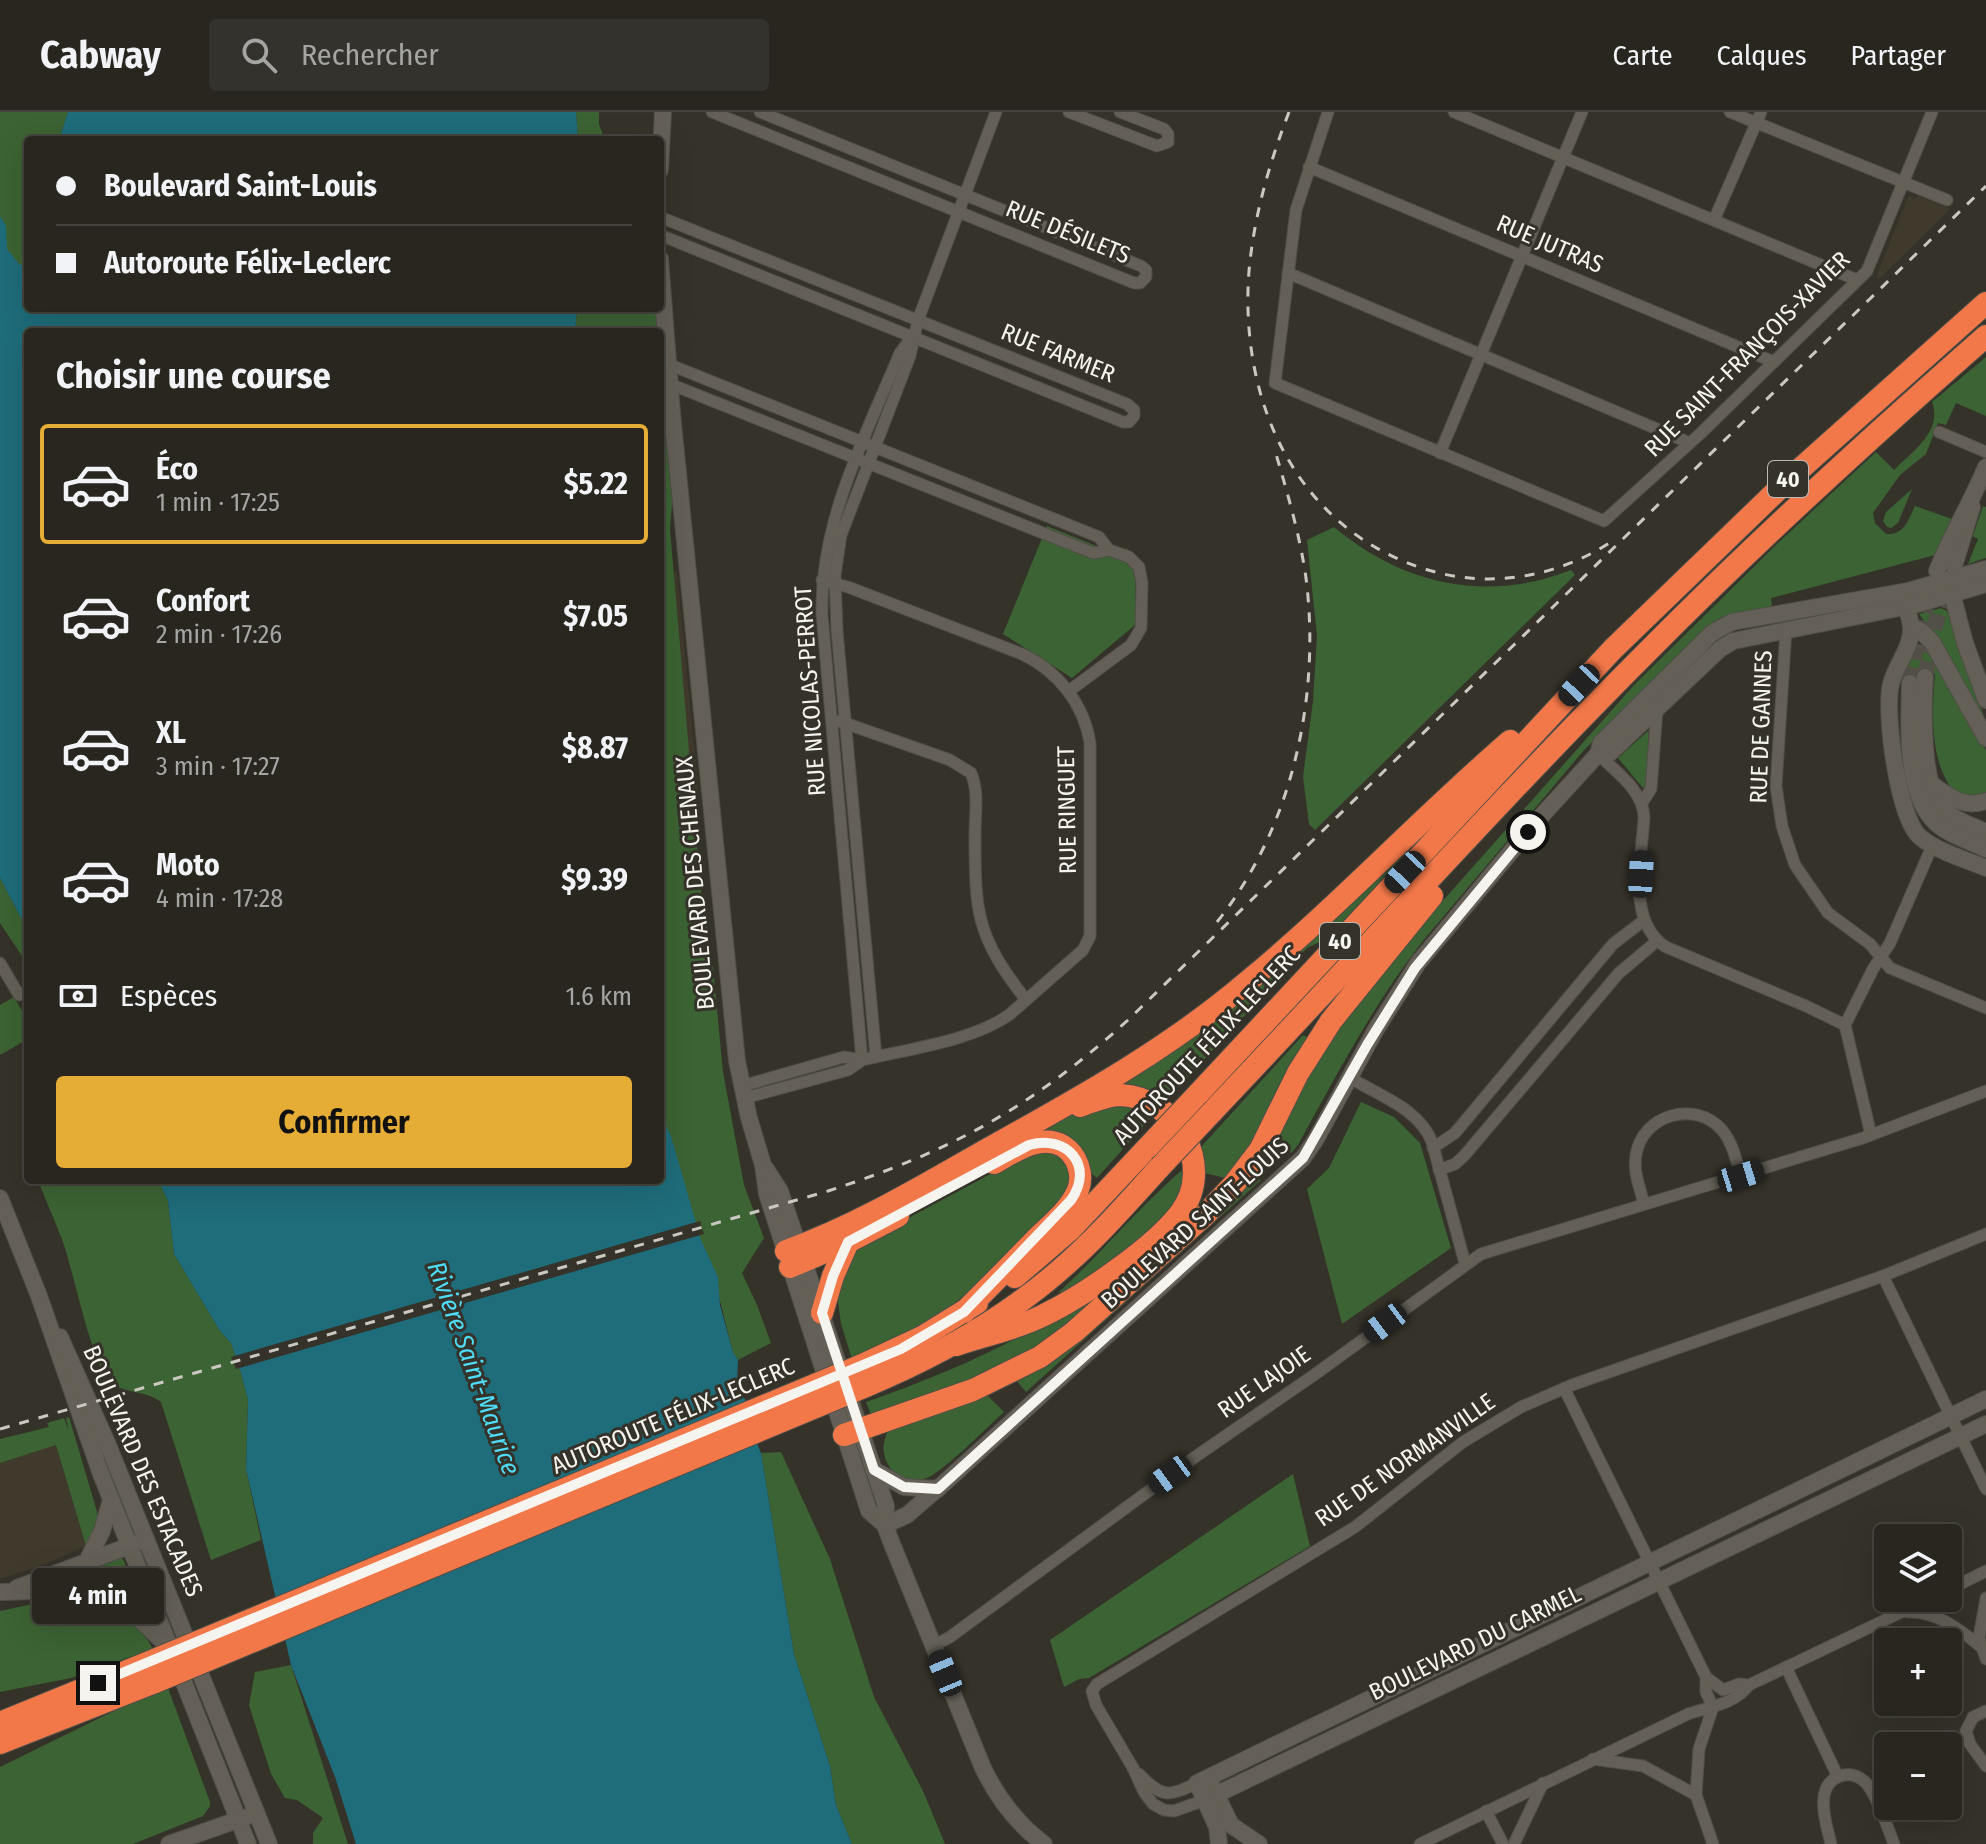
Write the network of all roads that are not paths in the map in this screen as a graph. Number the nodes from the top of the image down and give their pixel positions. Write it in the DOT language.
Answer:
graph roads {
  1 [pos="663,112"];
  2 [pos="712,112"];
  3 [pos="760,112"];
  4 [pos="996,112"];
  5 [pos="1069,112"];
  6 [pos="1120,112"];
  7 [pos="1328,112"];
  8 [pos="1454,112"];
  9 [pos="1582,112"];
  10 [pos="1730,112"];
  11 [pos="1932,112"];
  12 [pos="1759,117"];
  13 [pos="662,136"];
  14 [pos="1563,157"];
  15 [pos="1309,167"];
  16 [pos="1903,183"];
  17 [pos="964,194"];
  18 [pos="1947,200"];
  19 [pos="957,211"];
  20 [pos="664,219"];
  21 [pos="1714,220"];
  22 [pos="664,237"];
  23 [pos="1522,256"];
  24 [pos="1288,273"];
  25 [pos="1857,280"];
  26 [pos="1986,303"];
  27 [pos="664,312"];
  28 [pos="918,320"];
  29 [pos="912,336"];
  30 [pos="1986,336"];
  31 [pos="1481,355"];
  32 [pos="1774,362"];
  33 [pos="668,364"];
  34 [pos="670,384"];
  35 [pos="1939,432"];
  36 [pos="1690,443"];
  37 [pos="868,445"];
  38 [pos="1986,452"];
  39 [pos="1440,453"];
  40 [pos="861,461"];
  41 [pos="1986,467"];
  42 [pos="1109,550"];
  43 [pos="1986,569"];
  44 [pos="1948,578"];
  45 [pos="828,582"];
  46 [pos="1986,584"];
  47 [pos="1905,599"];
  48 [pos="1912,627"];
  49 [pos="1786,629"];
  50 [pos="1599,664"];
  51 [pos="1069,691"];
  52 [pos="1986,700"];
  53 [pos="1657,710"];
  54 [pos="832,719"];
  55 [pos="845,723"];
  56 [pos="1986,738"];
  57 [pos="1598,754"];
  58 [pos="1535,767"];
  59 [pos="1931,784"];
  60 [pos="1986,801"];
  61 [pos="1642,803"];
  62 [pos="1986,832"];
  63 [pos="1933,844"];
  64 [pos="1986,849"];
  65 [pos="1986,868"];
  66 [pos="1643,921"];
  67 [pos="1657,941"];
  68 [pos="1881,957"];
  69 [pos="0,963"];
  70 [pos="19,995"];
  71 [pos="1026,1000"];
  72 [pos="1986,1008"];
  73 [pos="1845,1025"];
  74 [pos="876,1057"];
  75 [pos="862,1060"];
  76 [pos="1349,1077"];
  77 [pos="1986,1091"];
  78 [pos="743,1092"];
  79 [pos="1029,1126"];
  80 [pos="1871,1135"];
  81 [pos="1433,1148"];
  82 [pos="1439,1170"];
  83 [pos="1741,1176"];
  84 [pos="0,1198"];
  85 [pos="1644,1204"];
  86 [pos="1986,1234"];
  87 [pos="848,1242"];
  88 [pos="795,1256"];
  89 [pos="1465,1263"];
  90 [pos="1883,1276"];
  91 [pos="39,1296"];
  92 [pos="964,1312"];
  93 [pos="822,1313"];
  94 [pos="956,1345"];
  95 [pos="863,1376"];
  96 [pos="1564,1388"];
  97 [pos="1986,1399"];
  98 [pos="1951,1416"];
  99 [pos="1986,1424"];
  100 [pos="853,1433"];
  101 [pos="1960,1437"];
  102 [pos="874,1470"];
  103 [pos="1802,1488"];
  104 [pos="938,1489"];
  105 [pos="1986,1489"];
  106 [pos="111,1500"];
  107 [pos="1811,1508"];
  108 [pos="885,1525"];
  109 [pos="146,1539"];
  110 [pos="129,1546"];
  111 [pos="1650,1562"];
  112 [pos="86,1563"];
  113 [pos="1986,1571"];
  114 [pos="1659,1581"];
  115 [pos="1962,1583"];
  116 [pos="1,1593"];
  117 [pos="1986,1598"];
  118 [pos="1901,1612"];
  119 [pos="1920,1612"];
  120 [pos="1505,1631"];
  121 [pos="167,1645"];
  122 [pos="933,1646"];
  123 [pos="1980,1646"];
  124 [pos="1514,1651"];
  125 [pos="1986,1659"];
  126 [pos="1786,1667"];
  127 [pos="151,1672"];
  128 [pos="1706,1677"];
  129 [pos="1749,1685"];
  130 [pos="116,1698"];
  131 [pos="55,1702"];
  132 [pos="1713,1707"];
  133 [pos="1986,1711"];
  134 [pos="0,1712"];
  135 [pos="0,1723"];
  136 [pos="0,1743"];
  137 [pos="0,1754"];
  138 [pos="1591,1759"];
  139 [pos="1986,1766"];
  140 [pos="1133,1768"];
  141 [pos="1838,1777"];
  142 [pos="1202,1780"];
  143 [pos="1543,1783"];
  144 [pos="1162,1793"];
  145 [pos="1696,1795"];
  146 [pos="1210,1797"];
  147 [pos="1157,1806"];
  148 [pos="1486,1811"];
  149 [pos="255,1813"];
  150 [pos="237,1820"];
  151 [pos="169,1844"];
  152 [pos="248,1844"];
  153 [pos="269,1844"];
  154 [pos="1044,1844"];
  155 [pos="1219,1844"];
  156 [pos="1259,1844"];
  157 [pos="1420,1844"];
  158 [pos="1503,1844"];
  159 [pos="1514,1844"];
  160 [pos="1713,1844"];
  161 [pos="1831,1844"];
  162 [pos="1894,1844"];
  1 -- 13 [label="street"];
  2 -- 19 [label="street, RUE DÉSILETS"];
  3 -- 17 [label="street, RUE DÉSILETS"];
  4 -- 17 [label="street, RUE NICOLAS-PERROT"];
  5 -- 6 [label="street"];
  7 -- 15 [label="street"];
  8 -- 14 [label="street"];
  9 -- 14 [label="street"];
  10 -- 12 [label="street"];
  11 -- 16 [label="street, RUE SAINT-FRANÇOIS-XAVIER"];
  12 -- 16 [label="street"];
  12 -- 21 [label="street"];
  14 -- 21 [label="street"];
  14 -- 23 [label="street"];
  15 -- 23 [label="street, RUE JUTRAS"];
  15 -- 24 [label="street"];
  16 -- 18 [label="street"];
  16 -- 25 [label="street, RUE SAINT-FRANÇOIS-XAVIER"];
  17 -- 19 [label="street, RUE NICOLAS-PERROT"];
  17 -- 19 [label="street, RUE DÉSILETS"];
  19 -- 28 [label="street, RUE NICOLAS-PERROT"];
  20 -- 28 [label="street, RUE FARMER"];
  21 -- 25 [label="street"];
  22 -- 29 [label="street, RUE FARMER"];
  23 -- 31 [label="street"];
  23 -- 32 [label="street, RUE JUTRAS"];
  24 -- 31 [label="street"];
  24 -- 39 [label="street"];
  25 -- 32 [label="street, RUE SAINT-FRANÇOIS-XAVIER"];
  26 -- 50 [label="highway, AUTOROUTE FÉLIX-LECLERC / 40"];
  27 -- 33 [label="street, BOULEVARD DES CHENAUX"];
  28 -- 29 [label="street, RUE NICOLAS-PERROT"];
  28 -- 29 [label="street, RUE FARMER"];
  29 -- 37 [label="street, RUE NICOLAS-PERROT"];
  30 -- 58 [label="highway, AUTOROUTE FÉLIX-LECLERC / 40"];
  31 -- 36 [label="street"];
  31 -- 39 [label="street"];
  32 -- 36 [label="street, RUE SAINT-FRANÇOIS-XAVIER"];
  33 -- 34 [label="street, BOULEVARD DES CHENAUX"];
  33 -- 37 [label="street"];
  34 -- 40 [label="street"];
  34 -- 78 [label="street, BOULEVARD DES CHENAUX"];
  35 -- 38 [label="street"];
  36 -- 39 [label="street, RUE SAINT-FRANÇOIS-XAVIER"];
  37 -- 40 [label="street, RUE NICOLAS-PERROT"];
  37 -- 42 [label="street"];
  40 -- 42 [label="street"];
  40 -- 45 [label="street, RUE NICOLAS-PERROT"];
  41 -- 44 [label="street"];
  42 -- 51 [label="street"];
  43 -- 44 [label="street, BOULEVARD SAINT-LOUIS"];
  44 -- 46 [label="street, BOULEVARD SAINT-LOUIS"];
  44 -- 47 [label="street, BOULEVARD SAINT-LOUIS"];
  44 -- 52 [label="street"];
  45 -- 51 [label="street, RUE RINGUET"];
  45 -- 54 [label="street, RUE NICOLAS-PERROT"];
  45 -- 55 [label="street, RUE NICOLAS-PERROT"];
  47 -- 48 [label="street"];
  47 -- 49 [label="street, BOULEVARD SAINT-LOUIS"];
  47 -- 57 [label="street, BOULEVARD SAINT-LOUIS"];
  48 -- 56 [label="street"];
  48 -- 63 [label="street"];
  49 -- 53 [label="street, BOULEVARD SAINT-LOUIS"];
  49 -- 68 [label="street, RUE DE GANNES"];
  50 -- 79 [label="highway"];
  50 -- 92 [label="highway, AUTOROUTE FÉLIX-LECLERC / 40, bridge"];
  51 -- 71 [label="street, RUE RINGUET"];
  53 -- 57 [label="street, BOULEVARD SAINT-LOUIS"];
  53 -- 61 [label="street"];
  54 -- 55 [label="street"];
  54 -- 75 [label="street, RUE NICOLAS-PERROT"];
  55 -- 71 [label="street"];
  55 -- 74 [label="street, RUE NICOLAS-PERROT"];
  57 -- 61 [label="street"];
  57 -- 76 [label="street, BOULEVARD SAINT-LOUIS"];
  58 -- 94 [label="highway, AUTOROUTE FÉLIX-LECLERC / 40, bridge"];
  58 -- 100 [label="highway"];
  59 -- 60 [label="street"];
  59 -- 62 [label="street"];
  59 -- 64 [label="street"];
  61 -- 66 [label="street"];
  63 -- 65 [label="street"];
  63 -- 68 [label="street"];
  66 -- 67 [label="street"];
  66 -- 81 [label="street"];
  67 -- 73 [label="street"];
  67 -- 82 [label="street"];
  68 -- 72 [label="street, RUE DE GANNES"];
  68 -- 73 [label="street"];
  69 -- 70 [label="street"];
  71 -- 74 [label="street, RUE RINGUET"];
  73 -- 80 [label="street"];
  74 -- 75 [label="street, RUE RINGUET"];
  75 -- 78 [label="street, RUE RINGUET"];
  76 -- 81 [label="street"];
  76 -- 104 [label="street, BOULEVARD SAINT-LOUIS"];
  77 -- 80 [label="street, RUE LAJOIE"];
  78 -- 88 [label="street, BOULEVARD DES CHENAUX"];
  79 -- 88 [label="highway"];
  79 -- 94 [label="highway"];
  80 -- 83 [label="street, RUE LAJOIE"];
  81 -- 82 [label="street"];
  82 -- 89 [label="street"];
  83 -- 85 [label="street, RUE LAJOIE"];
  83 -- 85 [label="street"];
  84 -- 91 [label="street, BOULEVARD DES ESTACADES"];
  85 -- 89 [label="street, RUE LAJOIE"];
  86 -- 90 [label="street, RUE DE NORMANVILLE"];
  87 -- 88 [label="highway"];
  87 -- 92 [label="highway"];
  87 -- 93 [label="highway"];
  88 -- 93 [label="street, BOULEVARD DES CHENAUX"];
  88 -- 100 [label="street, BOULEVARD DES CHENAUX"];
  89 -- 122 [label="street, RUE LAJOIE"];
  90 -- 96 [label="street, RUE DE NORMANVILLE"];
  90 -- 98 [label="street"];
  91 -- 106 [label="street, BOULEVARD DES ESTACADES"];
  91 -- 109 [label="street, BOULEVARD DES ESTACADES"];
  92 -- 95 [label="highway, AUTOROUTE FÉLIX-LECLERC / 40"];
  93 -- 100 [label="street, BOULEVARD DES CHENAUX"];
  94 -- 95 [label="highway, AUTOROUTE FÉLIX-LECLERC / 40"];
  95 -- 127 [label="highway, AUTOROUTE FÉLIX-LECLERC / 40, bridge"];
  96 -- 111 [label="street"];
  96 -- 140 [label="street, RUE DE NORMANVILLE"];
  97 -- 98 [label="street, BOULEVARD DU CARMEL"];
  98 -- 101 [label="street"];
  98 -- 103 [label="street, BOULEVARD DU CARMEL"];
  99 -- 101 [label="street, BOULEVARD DU CARMEL"];
  100 -- 102 [label="street, BOULEVARD DES CHENAUX"];
  100 -- 108 [label="street, BOULEVARD DES CHENAUX"];
  101 -- 105 [label="street"];
  101 -- 107 [label="street, BOULEVARD DU CARMEL"];
  102 -- 104 [label="street"];
  102 -- 108 [label="street, BOULEVARD DES CHENAUX"];
  103 -- 107 [label="street"];
  103 -- 111 [label="street, BOULEVARD DU CARMEL"];
  104 -- 108 [label="street, BOULEVARD SAINT-LOUIS"];
  106 -- 110 [label="street, BOULEVARD DES ESTACADES"];
  106 -- 112 [label="street"];
  107 -- 114 [label="street, BOULEVARD DU CARMEL"];
  108 -- 122 [label="street, BOULEVARD DES CHENAUX"];
  109 -- 110 [label="street"];
  109 -- 149 [label="street, BOULEVARD DES ESTACADES"];
  110 -- 112 [label="street"];
  110 -- 121 [label="street, BOULEVARD DES ESTACADES"];
  111 -- 114 [label="street"];
  111 -- 120 [label="street, BOULEVARD DU CARMEL"];
  112 -- 116 [label="street"];
  113 -- 115 [label="street"];
  114 -- 124 [label="street, BOULEVARD DU CARMEL"];
  114 -- 128 [label="street"];
  116 -- 121 [label="street"];
  117 -- 123 [label="street"];
  118 -- 126 [label="street"];
  119 -- 123 [label="street"];
  120 -- 124 [label="street"];
  120 -- 142 [label="street, BOULEVARD DU CARMEL"];
  121 -- 150 [label="street, BOULEVARD DES ESTACADES"];
  122 -- 154 [label="street, BOULEVARD DES CHENAUX"];
  123 -- 125 [label="street"];
  124 -- 146 [label="street, BOULEVARD DU CARMEL"];
  126 -- 129 [label="street"];
  126 -- 141 [label="street"];
  127 -- 130 [label="highway, AUTOROUTE FÉLIX-LECLERC / 40"];
  127 -- 131 [label="highway, AUTOROUTE FÉLIX-LECLERC / 40"];
  128 -- 129 [label="street"];
  128 -- 132 [label="street"];
  129 -- 132 [label="street"];
  130 -- 136 [label="highway, AUTOROUTE FÉLIX-LECLERC / 40"];
  130 -- 137 [label="highway"];
  131 -- 134 [label="highway"];
  131 -- 135 [label="highway, AUTOROUTE FÉLIX-LECLERC / 40"];
  132 -- 138 [label="street"];
  132 -- 145 [label="street"];
  133 -- 139 [label="street"];
  138 -- 143 [label="street"];
  138 -- 145 [label="street"];
  140 -- 144 [label="street, RUE DE NORMANVILLE"];
  140 -- 147 [label="street, RUE DE NORMANVILLE"];
  141 -- 161 [label="street"];
  141 -- 162 [label="street"];
  142 -- 144 [label="street, BOULEVARD DU CARMEL"];
  142 -- 146 [label="street"];
  143 -- 148 [label="street"];
  143 -- 159 [label="street"];
  145 -- 160 [label="street"];
  146 -- 147 [label="street, BOULEVARD DU CARMEL"];
  146 -- 155 [label="street"];
  146 -- 156 [label="street"];
  148 -- 157 [label="street"];
  148 -- 158 [label="street"];
  149 -- 150 [label="street"];
  149 -- 153 [label="street, BOULEVARD DES ESTACADES"];
  150 -- 151 [label="street"];
  150 -- 152 [label="street, BOULEVARD DES ESTACADES"];
}
